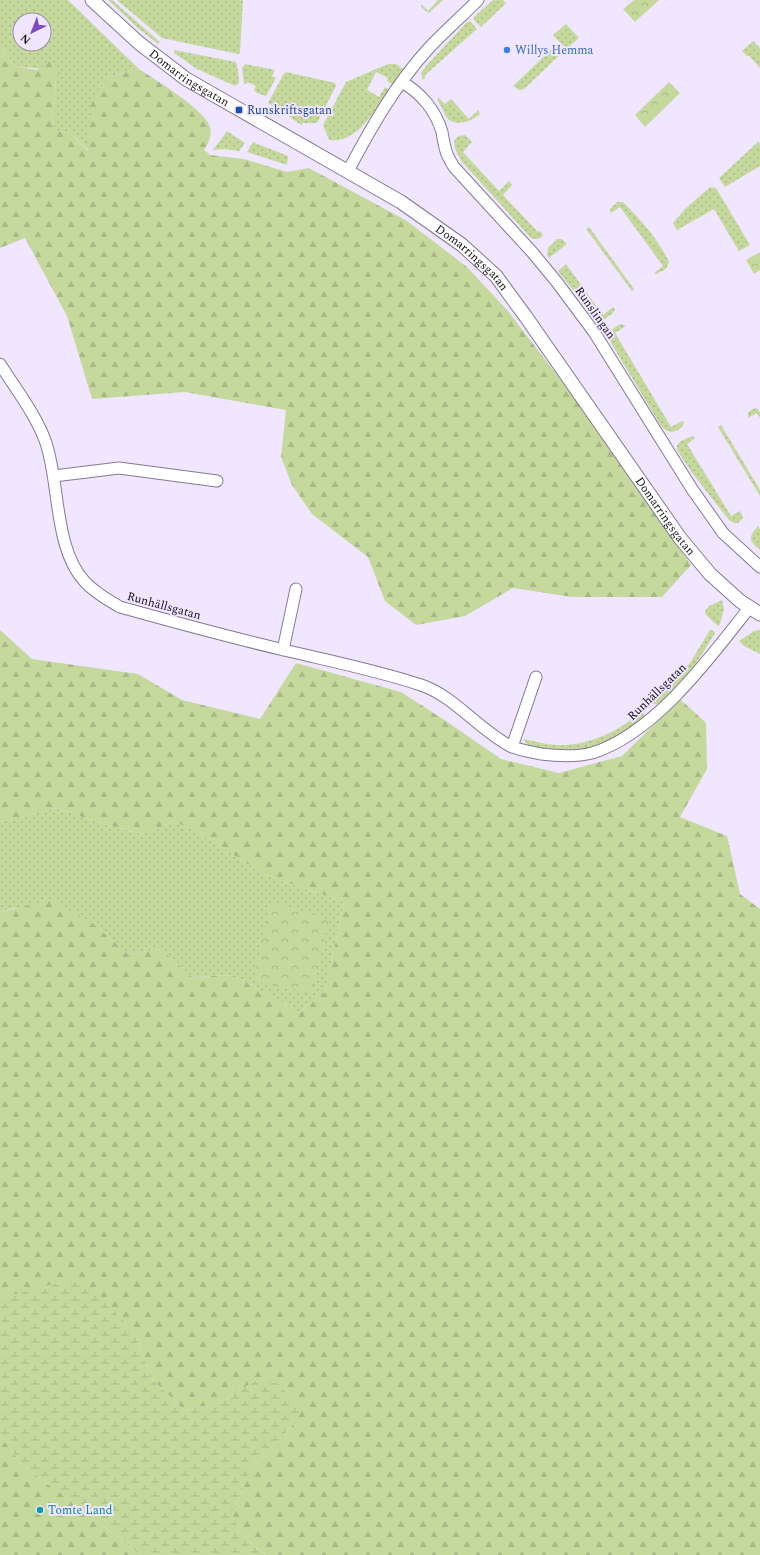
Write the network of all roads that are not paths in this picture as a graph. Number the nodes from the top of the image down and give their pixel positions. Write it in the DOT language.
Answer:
graph roads {
  1 [pos="92,0"];
  2 [pos="478,0"];
  3 [pos="402,82"];
  4 [pos="348,171"];
  5 [pos="0,364"];
  6 [pos="54,476"];
  7 [pos="217,480"];
  8 [pos="760,567"];
  9 [pos="296,589"];
  10 [pos="754,611"];
  11 [pos="283,650"];
  12 [pos="536,677"];
  13 [pos="512,747"];
  1 -- 4 [label="street, Domarringsgatan"];
  2 -- 3 [label="street"];
  3 -- 4 [label="street"];
  3 -- 8 [label="street, Runslingan"];
  4 -- 10 [label="street, Domarringsgatan"];
  5 -- 6 [label="street, Runhällsgatan"];
  6 -- 7 [label="street"];
  6 -- 11 [label="street, Runhällsgatan"];
  9 -- 11 [label="street"];
  10 -- 13 [label="street, Runhällsgatan"];
  11 -- 13 [label="street, Runhällsgatan"];
  12 -- 13 [label="street"];
}
